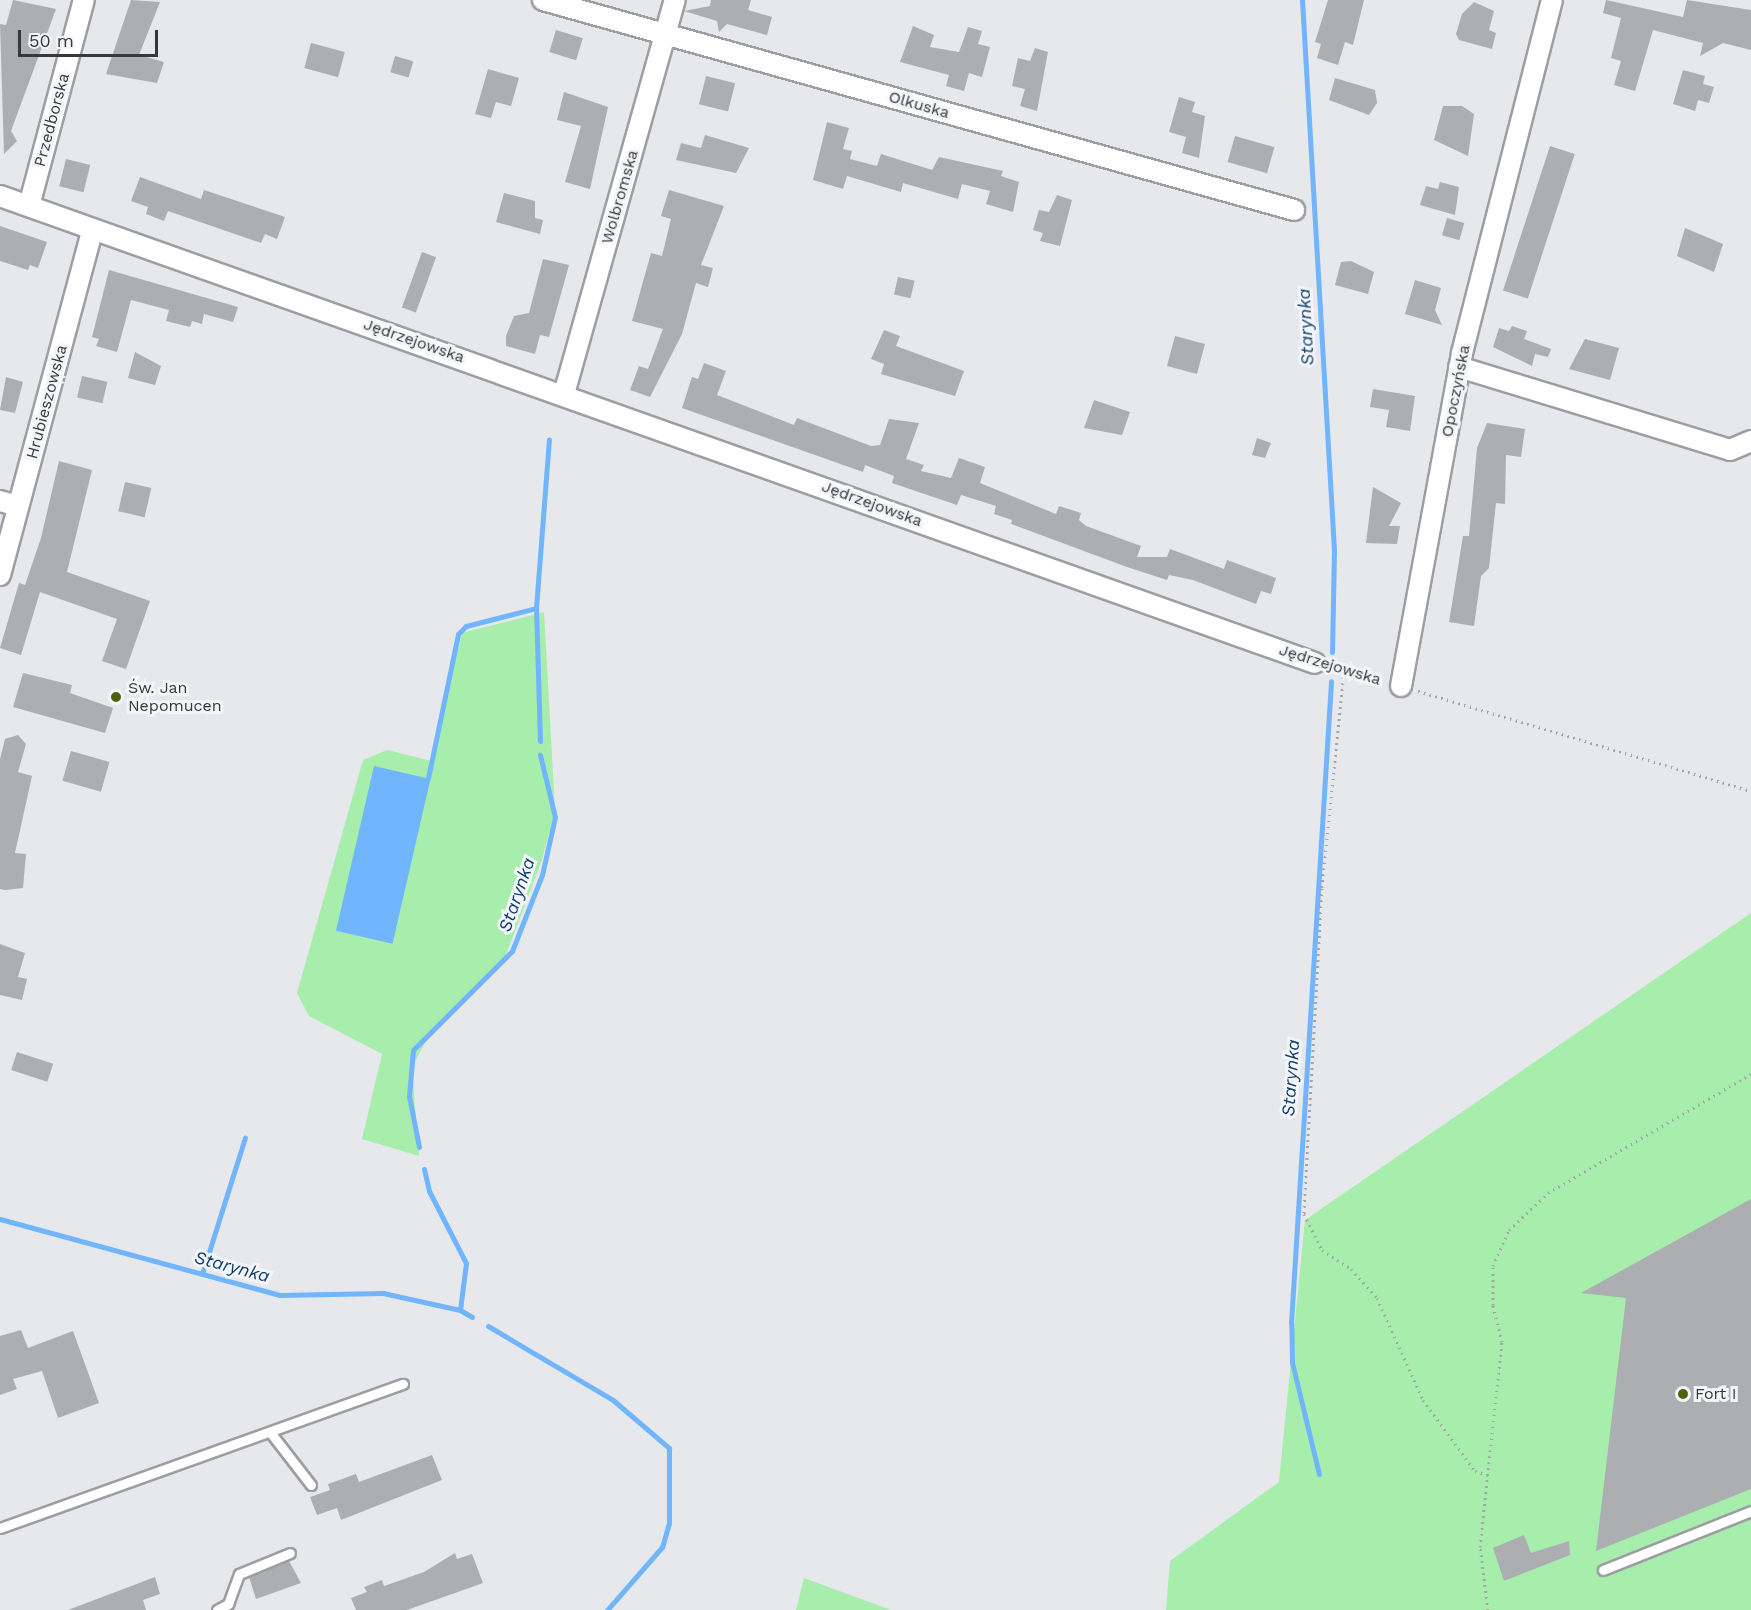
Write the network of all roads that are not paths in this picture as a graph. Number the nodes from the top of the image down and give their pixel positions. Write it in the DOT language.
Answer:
graph roads {
  1 [pos="84,0"];
  2 [pos="543,0"];
  3 [pos="675,0"];
  4 [pos="1552,0"];
  5 [pos="666,35"];
  6 [pos="0,196"];
  7 [pos="29,206"];
  8 [pos="1294,210"];
  9 [pos="93,229"];
  10 [pos="1459,367"];
  11 [pos="564,394"];
  12 [pos="1751,441"];
  13 [pos="9,503"];
  14 [pos="0,575"];
  15 [pos="1315,663"];
  16 [pos="1401,686"];
  17 [pos="403,1384"];
  18 [pos="270,1432"];
  19 [pos="311,1485"];
  20 [pos="1751,1511"];
  21 [pos="0,1528"];
  22 [pos="290,1553"];
  23 [pos="1603,1570"];
  24 [pos="218,1610"];
  1 -- 7 [label="street, Przedborska"];
  2 -- 5 [label="street, Olkuska"];
  3 -- 5 [label="street, Wolbromska"];
  4 -- 10 [label="street, Opoczyńska"];
  5 -- 8 [label="street, Olkuska"];
  5 -- 11 [label="street, Wolbromska"];
  6 -- 7 [label="street, Jędrzejowska"];
  7 -- 9 [label="street, Jędrzejowska"];
  9 -- 11 [label="street, Jędrzejowska"];
  9 -- 13 [label="street, Hrubieszowska"];
  10 -- 12 [label="street"];
  10 -- 16 [label="street, Opoczyńska"];
  11 -- 15 [label="street, Jędrzejowska"];
  13 -- 14 [label="street, Hrubieszowska"];
  17 -- 18 [label="lane"];
  18 -- 19 [label="lane"];
  18 -- 21 [label="lane"];
  20 -- 23 [label="lane"];
  22 -- 24 [label="lane"];
}
